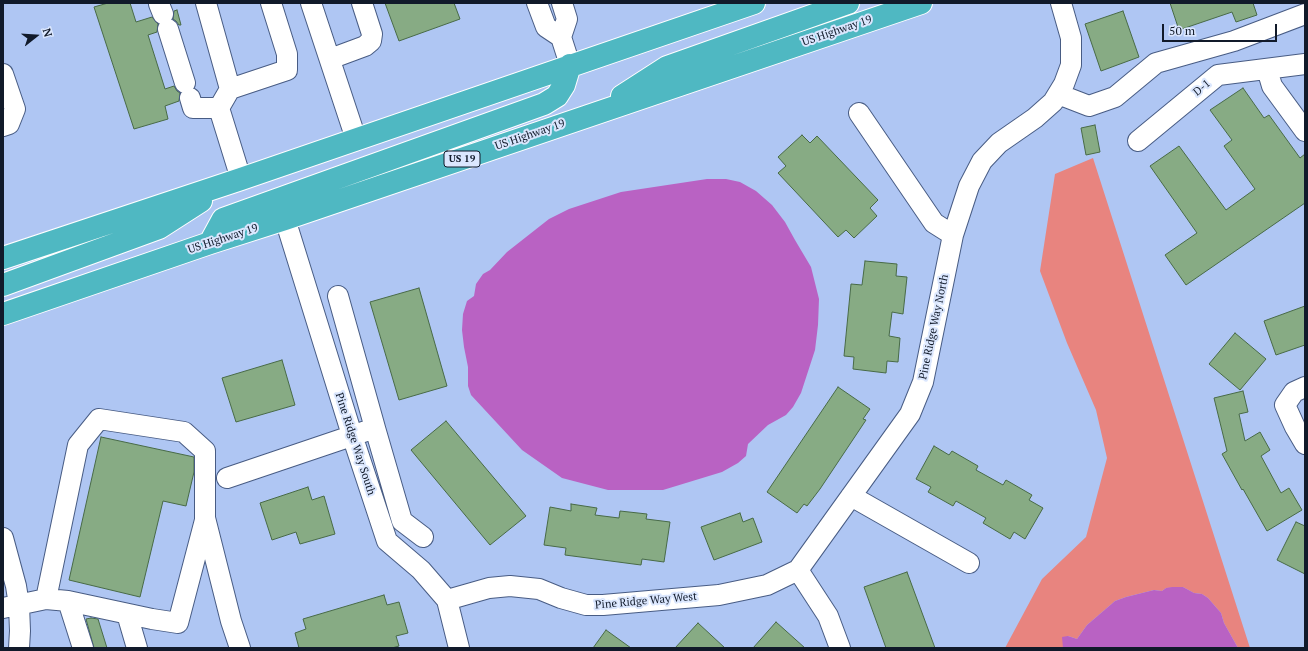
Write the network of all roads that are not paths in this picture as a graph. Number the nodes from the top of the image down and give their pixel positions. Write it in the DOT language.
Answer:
graph roads {
  1 [pos="206,3"];
  2 [pos="271,3"];
  3 [pos="311,3"];
  4 [pos="362,3"];
  5 [pos="537,3"];
  6 [pos="562,3"];
  7 [pos="754,3"];
  8 [pos="848,3"];
  9 [pos="921,3"];
  10 [pos="1061,3"];
  11 [pos="1305,14"];
  12 [pos="164,16"];
  13 [pos="561,37"];
  14 [pos="330,59"];
  15 [pos="1305,64"];
  16 [pos="570,65"];
  17 [pos="1267,69"];
  18 [pos="3,74"];
  19 [pos="230,89"];
  20 [pos="1058,94"];
  21 [pos="219,108"];
  22 [pos="859,113"];
  23 [pos="594,114"];
  24 [pos="3,126"];
  25 [pos="1305,131"];
  26 [pos="356,139"];
  27 [pos="1138,141"];
  28 [pos="235,181"];
  29 [pos="285,219"];
  30 [pos="953,235"];
  31 [pos="210,243"];
  32 [pos="3,258"];
  33 [pos="3,285"];
  34 [pos="338,296"];
  35 [pos="3,314"];
  36 [pos="1305,387"];
  37 [pos="375,428"];
  38 [pos="352,435"];
  39 [pos="1305,444"];
  40 [pos="227,478"];
  41 [pos="851,496"];
  42 [pos="205,518"];
  43 [pos="423,537"];
  44 [pos="3,538"];
  45 [pos="969,563"];
  46 [pos="798,570"];
  47 [pos="46,599"];
  48 [pos="447,600"];
  49 [pos="68,601"];
  50 [pos="11,607"];
  51 [pos="127,614"];
  52 [pos="20,648"];
  53 [pos="83,648"];
  54 [pos="137,648"];
  55 [pos="240,648"];
  56 [pos="460,648"];
  57 [pos="840,648"];
  1 -- 19 [label="street"];
  2 -- 19 [label="street"];
  3 -- 14 [label="street"];
  4 -- 14 [label="street"];
  5 -- 13 [label="street"];
  6 -- 13 [label="street"];
  7 -- 16 [label="highway"];
  8 -- 23 [label="highway"];
  9 -- 23 [label="highway, US Highway 19 / US 19"];
  10 -- 20 [label="street, Pine Ridge Way North"];
  11 -- 20 [label="street"];
  12 -- 21 [label="street"];
  13 -- 16 [label="street"];
  14 -- 26 [label="street"];
  15 -- 17 [label="street, D-1"];
  16 -- 26 [label="highway"];
  16 -- 31 [label="highway"];
  17 -- 25 [label="street"];
  17 -- 27 [label="street, D-1"];
  18 -- 24 [label="street"];
  19 -- 21 [label="street"];
  20 -- 30 [label="street, Pine Ridge Way North"];
  21 -- 28 [label="street"];
  22 -- 30 [label="street"];
  23 -- 29 [label="highway, US Highway 19 / US 19"];
  26 -- 28 [label="highway"];
  28 -- 32 [label="highway"];
  28 -- 33 [label="highway"];
  29 -- 31 [label="highway, US Highway 19 / US 19"];
  29 -- 38 [label="street, Pine Ridge Way South"];
  30 -- 41 [label="street, Pine Ridge Way North"];
  31 -- 35 [label="highway, US Highway 19 / US 19"];
  34 -- 37 [label="street"];
  36 -- 39 [label="street"];
  37 -- 38 [label="street"];
  37 -- 43 [label="street"];
  38 -- 40 [label="street"];
  38 -- 48 [label="street, Pine Ridge Way South"];
  41 -- 45 [label="street"];
  41 -- 46 [label="street, Pine Ridge Way North"];
  42 -- 47 [label="street"];
  42 -- 51 [label="street"];
  42 -- 55 [label="street"];
  44 -- 50 [label="street"];
  46 -- 48 [label="street, Pine Ridge Way West"];
  46 -- 57 [label="street"];
  47 -- 49 [label="street"];
  47 -- 50 [label="street"];
  48 -- 56 [label="street, Pine Ridge Way South"];
  49 -- 51 [label="street"];
  49 -- 53 [label="street"];
  50 -- 52 [label="street"];
  51 -- 54 [label="street"];
}
